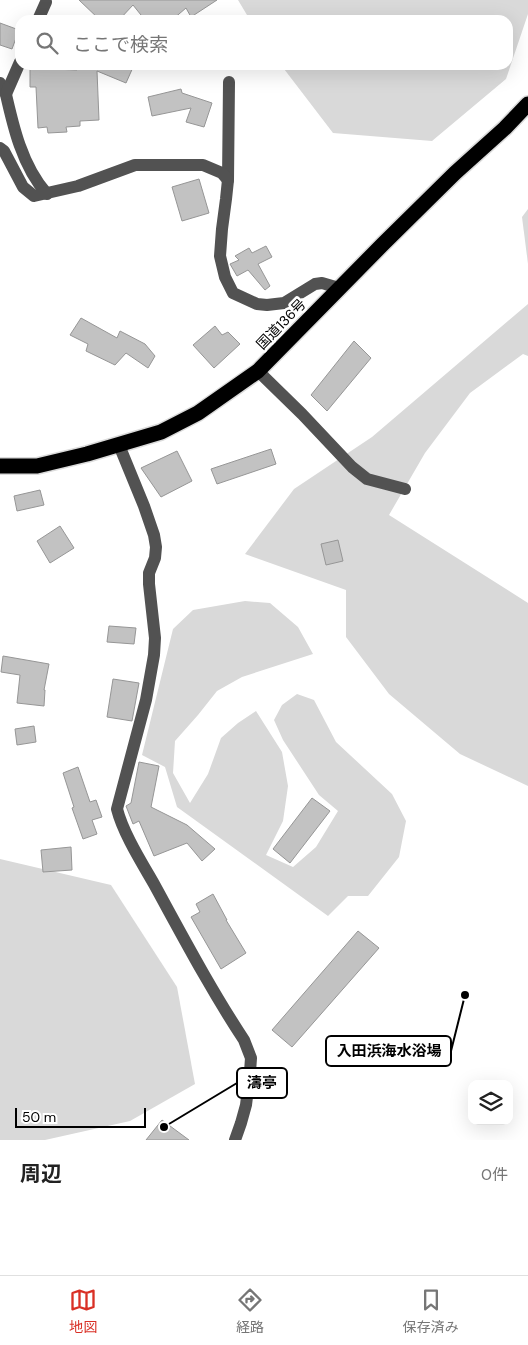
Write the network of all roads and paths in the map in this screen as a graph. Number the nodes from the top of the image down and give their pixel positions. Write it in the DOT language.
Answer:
graph roads {
  1 [pos="46,2"];
  2 [pos="40,15"];
  3 [pos="15,70"];
  4 [pos="229,82"];
  5 [pos="3,89"];
  6 [pos="528,104"];
  7 [pos="0,148"];
  8 [pos="228,180"];
  9 [pos="47,194"];
  10 [pos="339,288"];
  11 [pos="258,371"];
  12 [pos="119,445"];
  13 [pos="0,466"];
  14 [pos="405,489"];
  15 [pos="235,1140"];
  1 -- 2 [label="street"];
  3 -- 5 [label="street"];
  4 -- 8 [label="street"];
  5 -- 9 [label="street"];
  6 -- 10 [label="highway, 国道136号"];
  7 -- 9 [label="street"];
  8 -- 9 [label="street"];
  8 -- 10 [label="street"];
  10 -- 11 [label="highway, 国道136号"];
  11 -- 12 [label="highway, 国道136号"];
  11 -- 14 [label="street"];
  12 -- 13 [label="highway, 国道136号"];
  12 -- 15 [label="street"];
}
